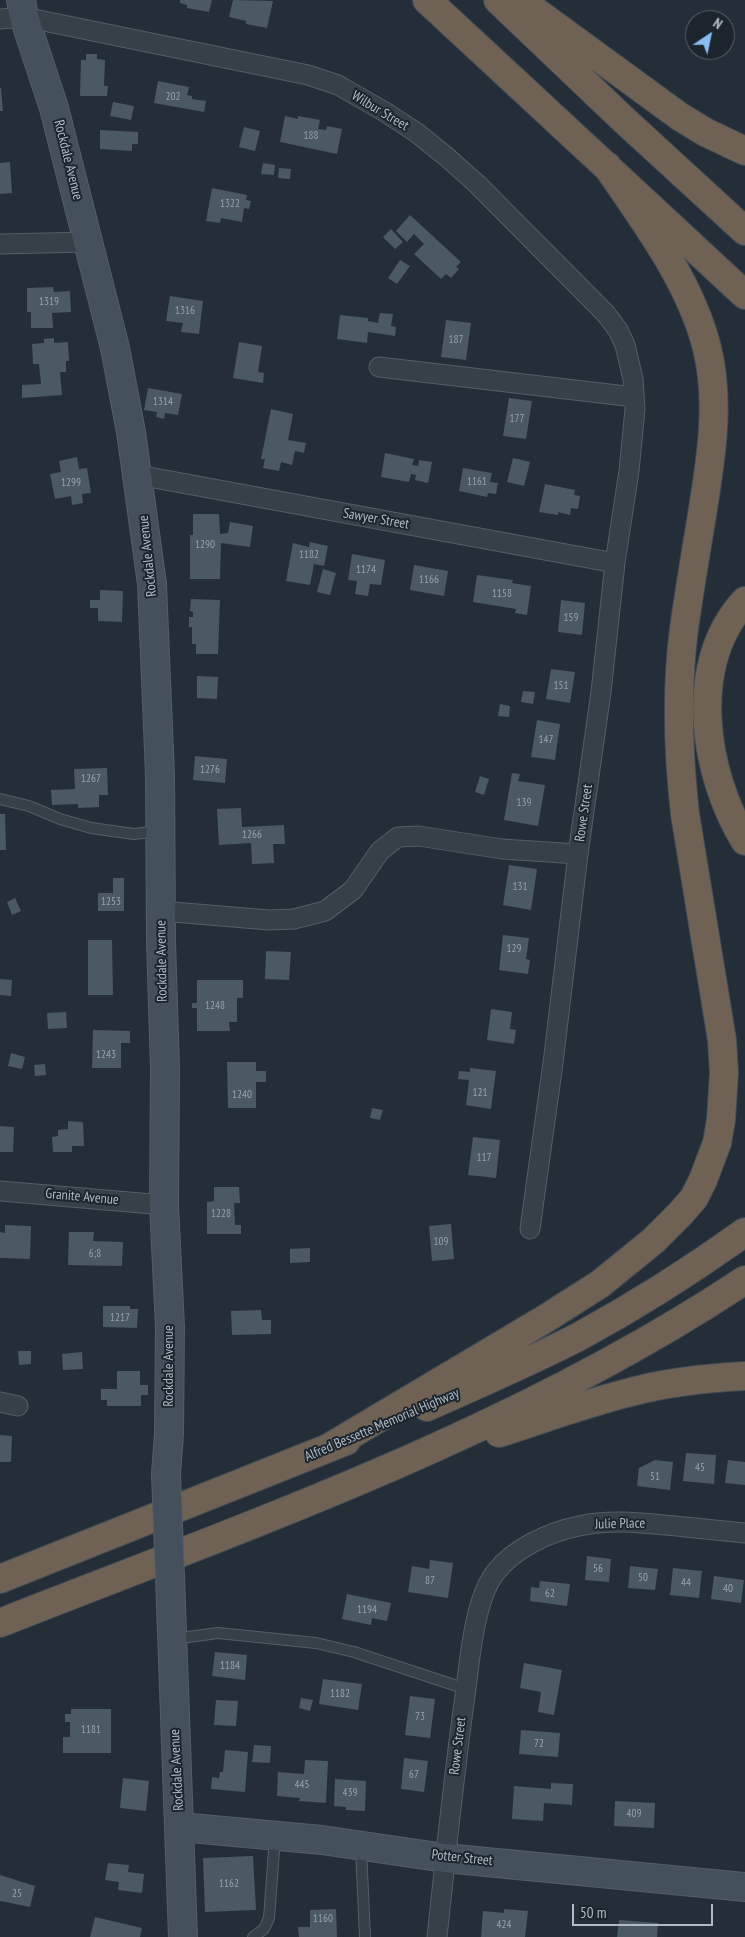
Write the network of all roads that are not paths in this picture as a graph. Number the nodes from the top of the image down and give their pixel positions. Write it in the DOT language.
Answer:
graph roads {
  1 [pos="427,0"];
  2 [pos="498,0"];
  3 [pos="520,0"];
  4 [pos="15,12"];
  5 [pos="745,151"];
  6 [pos="607,166"];
  7 [pos="745,231"];
  8 [pos="88,242"];
  9 [pos="0,244"];
  10 [pos="745,295"];
  11 [pos="379,366"];
  12 [pos="634,397"];
  13 [pos="138,475"];
  14 [pos="615,563"];
  15 [pos="745,601"];
  16 [pos="0,799"];
  17 [pos="161,831"];
  18 [pos="745,841"];
  19 [pos="578,854"];
  20 [pos="161,911"];
  21 [pos="0,1191"];
  22 [pos="164,1205"];
  23 [pos="530,1229"];
  24 [pos="745,1232"];
  25 [pos="745,1280"];
  26 [pos="745,1376"];
  27 [pos="330,1447"];
  28 [pos="402,1463"];
  29 [pos="745,1532"];
  30 [pos="504,1563"];
  31 [pos="0,1579"];
  32 [pos="0,1623"];
  33 [pos="172,1639"];
  34 [pos="466,1688"];
  35 [pos="180,1827"];
  36 [pos="275,1836"];
  37 [pos="361,1845"];
  38 [pos="445,1858"];
  39 [pos="745,1887"];
  40 [pos="183,1937"];
  41 [pos="253,1937"];
  42 [pos="365,1937"];
  43 [pos="437,1937"];
  1 -- 6 [label="highway"];
  2 -- 7 [label="highway"];
  3 -- 5 [label="highway"];
  4 -- 8 [label="main road, Rockdale Avenue"];
  4 -- 12 [label="street, Wilbur Street"];
  6 -- 10 [label="highway"];
  6 -- 27 [label="highway"];
  8 -- 9 [label="street"];
  8 -- 13 [label="main road, Rockdale Avenue"];
  11 -- 12 [label="street"];
  12 -- 14 [label="street, Rowe Street"];
  13 -- 14 [label="street, Sawyer Street"];
  13 -- 17 [label="main road, Rockdale Avenue"];
  14 -- 19 [label="street, Rowe Street"];
  15 -- 18 [label="highway"];
  16 -- 17 [label="lane"];
  17 -- 20 [label="main road, Rockdale Avenue"];
  19 -- 20 [label="street"];
  19 -- 23 [label="street, Rowe Street"];
  20 -- 22 [label="main road, Rockdale Avenue"];
  21 -- 22 [label="street, Granite Avenue"];
  22 -- 33 [label="main road, Rockdale Avenue, bridge"];
  24 -- 27 [label="highway, Alfred Bessette Memorial Highway"];
  25 -- 28 [label="highway"];
  26 -- 28 [label="highway"];
  27 -- 31 [label="highway, Alfred Bessette Memorial Highway"];
  28 -- 32 [label="highway"];
  29 -- 30 [label="street, Julie Place"];
  30 -- 34 [label="street, Rowe Street"];
  33 -- 34 [label="lane"];
  33 -- 35 [label="main road, Rockdale Avenue"];
  34 -- 38 [label="street, Rowe Street"];
  35 -- 36 [label="main road, Potter Street"];
  35 -- 40 [label="main road, Rockdale Avenue"];
  36 -- 37 [label="main road, Potter Street"];
  36 -- 41 [label="lane"];
  37 -- 38 [label="main road, Potter Street"];
  37 -- 42 [label="lane"];
  38 -- 39 [label="main road, Potter Street"];
  38 -- 43 [label="street, Rowe Street"];
}
